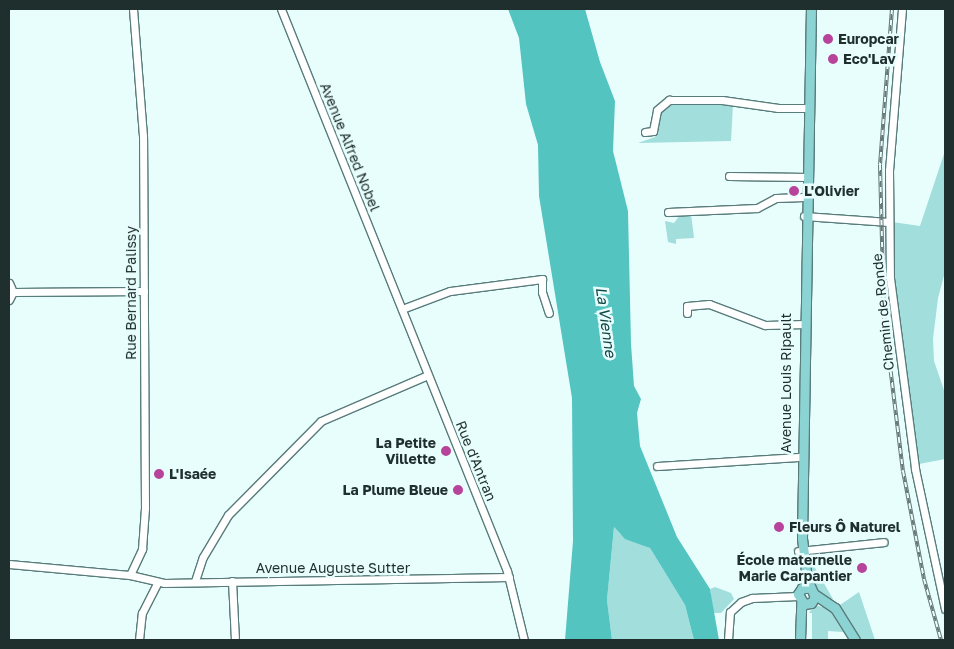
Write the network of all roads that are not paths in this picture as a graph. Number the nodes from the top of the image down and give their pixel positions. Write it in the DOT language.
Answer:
graph roads {
  1 [pos="133,9"];
  2 [pos="281,9"];
  3 [pos="807,9"];
  4 [pos="811,9"];
  5 [pos="902,9"];
  6 [pos="807,108"];
  7 [pos="645,132"];
  8 [pos="729,176"];
  9 [pos="806,177"];
  10 [pos="804,197"];
  11 [pos="668,212"];
  12 [pos="806,216"];
  13 [pos="889,222"];
  14 [pos="9,283"];
  15 [pos="144,291"];
  16 [pos="13,292"];
  17 [pos="396,295"];
  18 [pos="9,300"];
  19 [pos="402,309"];
  20 [pos="549,313"];
  21 [pos="688,313"];
  22 [pos="803,324"];
  23 [pos="428,375"];
  24 [pos="799,457"];
  25 [pos="657,466"];
  26 [pos="884,542"];
  27 [pos="800,551"];
  28 [pos="9,564"];
  29 [pos="130,575"];
  30 [pos="509,577"];
  31 [pos="195,581"];
  32 [pos="232,581"];
  33 [pos="156,583"];
  34 [pos="806,596"];
  35 [pos="945,609"];
  36 [pos="139,640"];
  37 [pos="235,640"];
  38 [pos="524,640"];
  39 [pos="728,640"];
  40 [pos="800,640"];
  41 [pos="805,640"];
  42 [pos="855,640"];
  1 -- 15 [label="street, Rue Bernard Palissy"];
  2 -- 17 [label="street, Avenue Alfred Nobel"];
  3 -- 6 [label="main road, Avenue Louis Ripault"];
  4 -- 6 [label="main road, Avenue Louis Ripault"];
  5 -- 13 [label="street, Chemin de Ronde"];
  6 -- 7 [label="street"];
  6 -- 9 [label="main road, Avenue Louis Ripault"];
  8 -- 9 [label="street"];
  9 -- 10 [label="main road, Avenue Louis Ripault"];
  9 -- 12 [label="main road, Avenue Louis Ripault"];
  10 -- 11 [label="street"];
  10 -- 12 [label="main road, Avenue Louis Ripault"];
  12 -- 13 [label="street"];
  12 -- 22 [label="main road, Avenue Louis Ripault"];
  13 -- 35 [label="street, Chemin de Ronde"];
  14 -- 16 [label="street"];
  15 -- 16 [label="street"];
  15 -- 29 [label="street, Rue Bernard Palissy"];
  16 -- 18 [label="street"];
  17 -- 19 [label="street, Rue d'Antran"];
  19 -- 20 [label="street"];
  19 -- 23 [label="street, Rue d'Antran"];
  21 -- 22 [label="street"];
  22 -- 24 [label="main road, Avenue Louis Ripault"];
  22 -- 27 [label="main road, Avenue Louis Ripault"];
  23 -- 30 [label="street, Rue d'Antran"];
  23 -- 31 [label="street"];
  24 -- 25 [label="street"];
  24 -- 27 [label="main road, Avenue Louis Ripault"];
  26 -- 27 [label="street"];
  27 -- 34 [label="main road, Avenue Louis Ripault"];
  28 -- 29 [label="street"];
  29 -- 33 [label="street"];
  30 -- 32 [label="street, Avenue Auguste Sutter"];
  30 -- 38 [label="street, Rue d'Antran"];
  31 -- 32 [label="street, Avenue Auguste Sutter"];
  31 -- 33 [label="street, Avenue Auguste Sutter"];
  32 -- 37 [label="street"];
  33 -- 36 [label="street"];
  34 -- 39 [label="street"];
  34 -- 40 [label="main road"];
  34 -- 41 [label="main road"];
  34 -- 42 [label="main road"];
}
